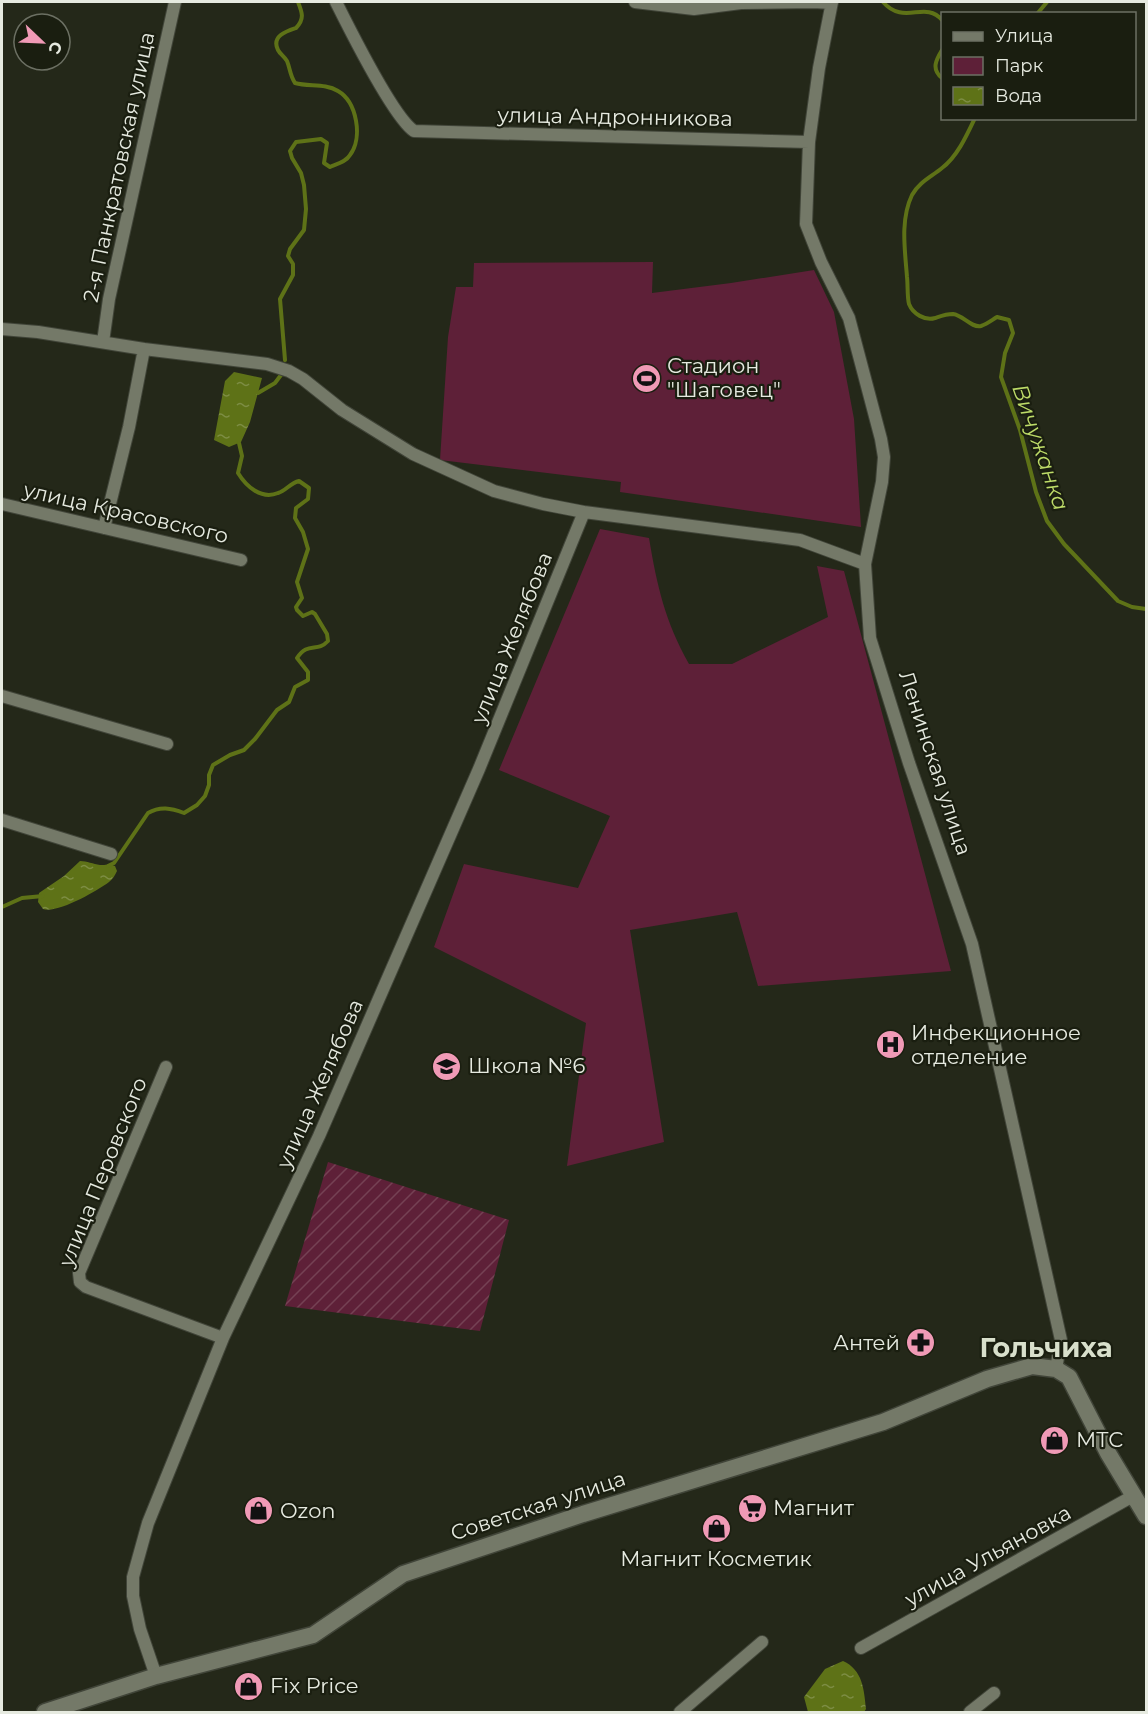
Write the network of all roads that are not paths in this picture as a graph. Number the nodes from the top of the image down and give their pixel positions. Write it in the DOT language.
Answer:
graph roads {
  1 [pos="175,2"];
  2 [pos="336,2"];
  3 [pos="635,2"];
  4 [pos="832,2"];
  5 [pos="809,142"];
  6 [pos="2,329"];
  7 [pos="103,342"];
  8 [pos="144,349"];
  9 [pos="2,504"];
  10 [pos="584,512"];
  11 [pos="104,528"];
  12 [pos="241,560"];
  13 [pos="865,564"];
  14 [pos="2,696"];
  15 [pos="167,744"];
  16 [pos="2,820"];
  17 [pos="111,854"];
  18 [pos="166,1067"];
  19 [pos="223,1338"];
  20 [pos="1056,1369"];
  21 [pos="1133,1496"];
  22 [pos="1146,1512"];
  23 [pos="762,1642"];
  24 [pos="861,1648"];
  25 [pos="156,1676"];
  26 [pos="994,1693"];
  27 [pos="45,1713"];
  28 [pos="680,1713"];
  29 [pos="970,1713"];
  1 -- 7 [label="street, 2-я Панкратовская улица"];
  2 -- 5 [label="street, улица Андронникова"];
  3 -- 4 [label="street"];
  4 -- 5 [label="street, Ленинская улица"];
  5 -- 13 [label="street, Ленинская улица"];
  6 -- 7 [label="street"];
  7 -- 8 [label="street"];
  8 -- 10 [label="street"];
  8 -- 11 [label="street"];
  9 -- 11 [label="street, улица Красовского"];
  10 -- 13 [label="street"];
  10 -- 19 [label="street, улица Желябова"];
  11 -- 12 [label="street, улица Красовского"];
  13 -- 20 [label="street, Ленинская улица"];
  14 -- 15 [label="street"];
  16 -- 17 [label="street"];
  18 -- 19 [label="street, улица Перовского"];
  19 -- 25 [label="street, улица Желябова"];
  20 -- 21 [label="street"];
  20 -- 25 [label="street, Советская улица"];
  21 -- 22 [label="street"];
  21 -- 24 [label="street, улица Ульяновка"];
  23 -- 28 [label="street"];
  25 -- 27 [label="street, Советская улица"];
  26 -- 29 [label="street"];
}
